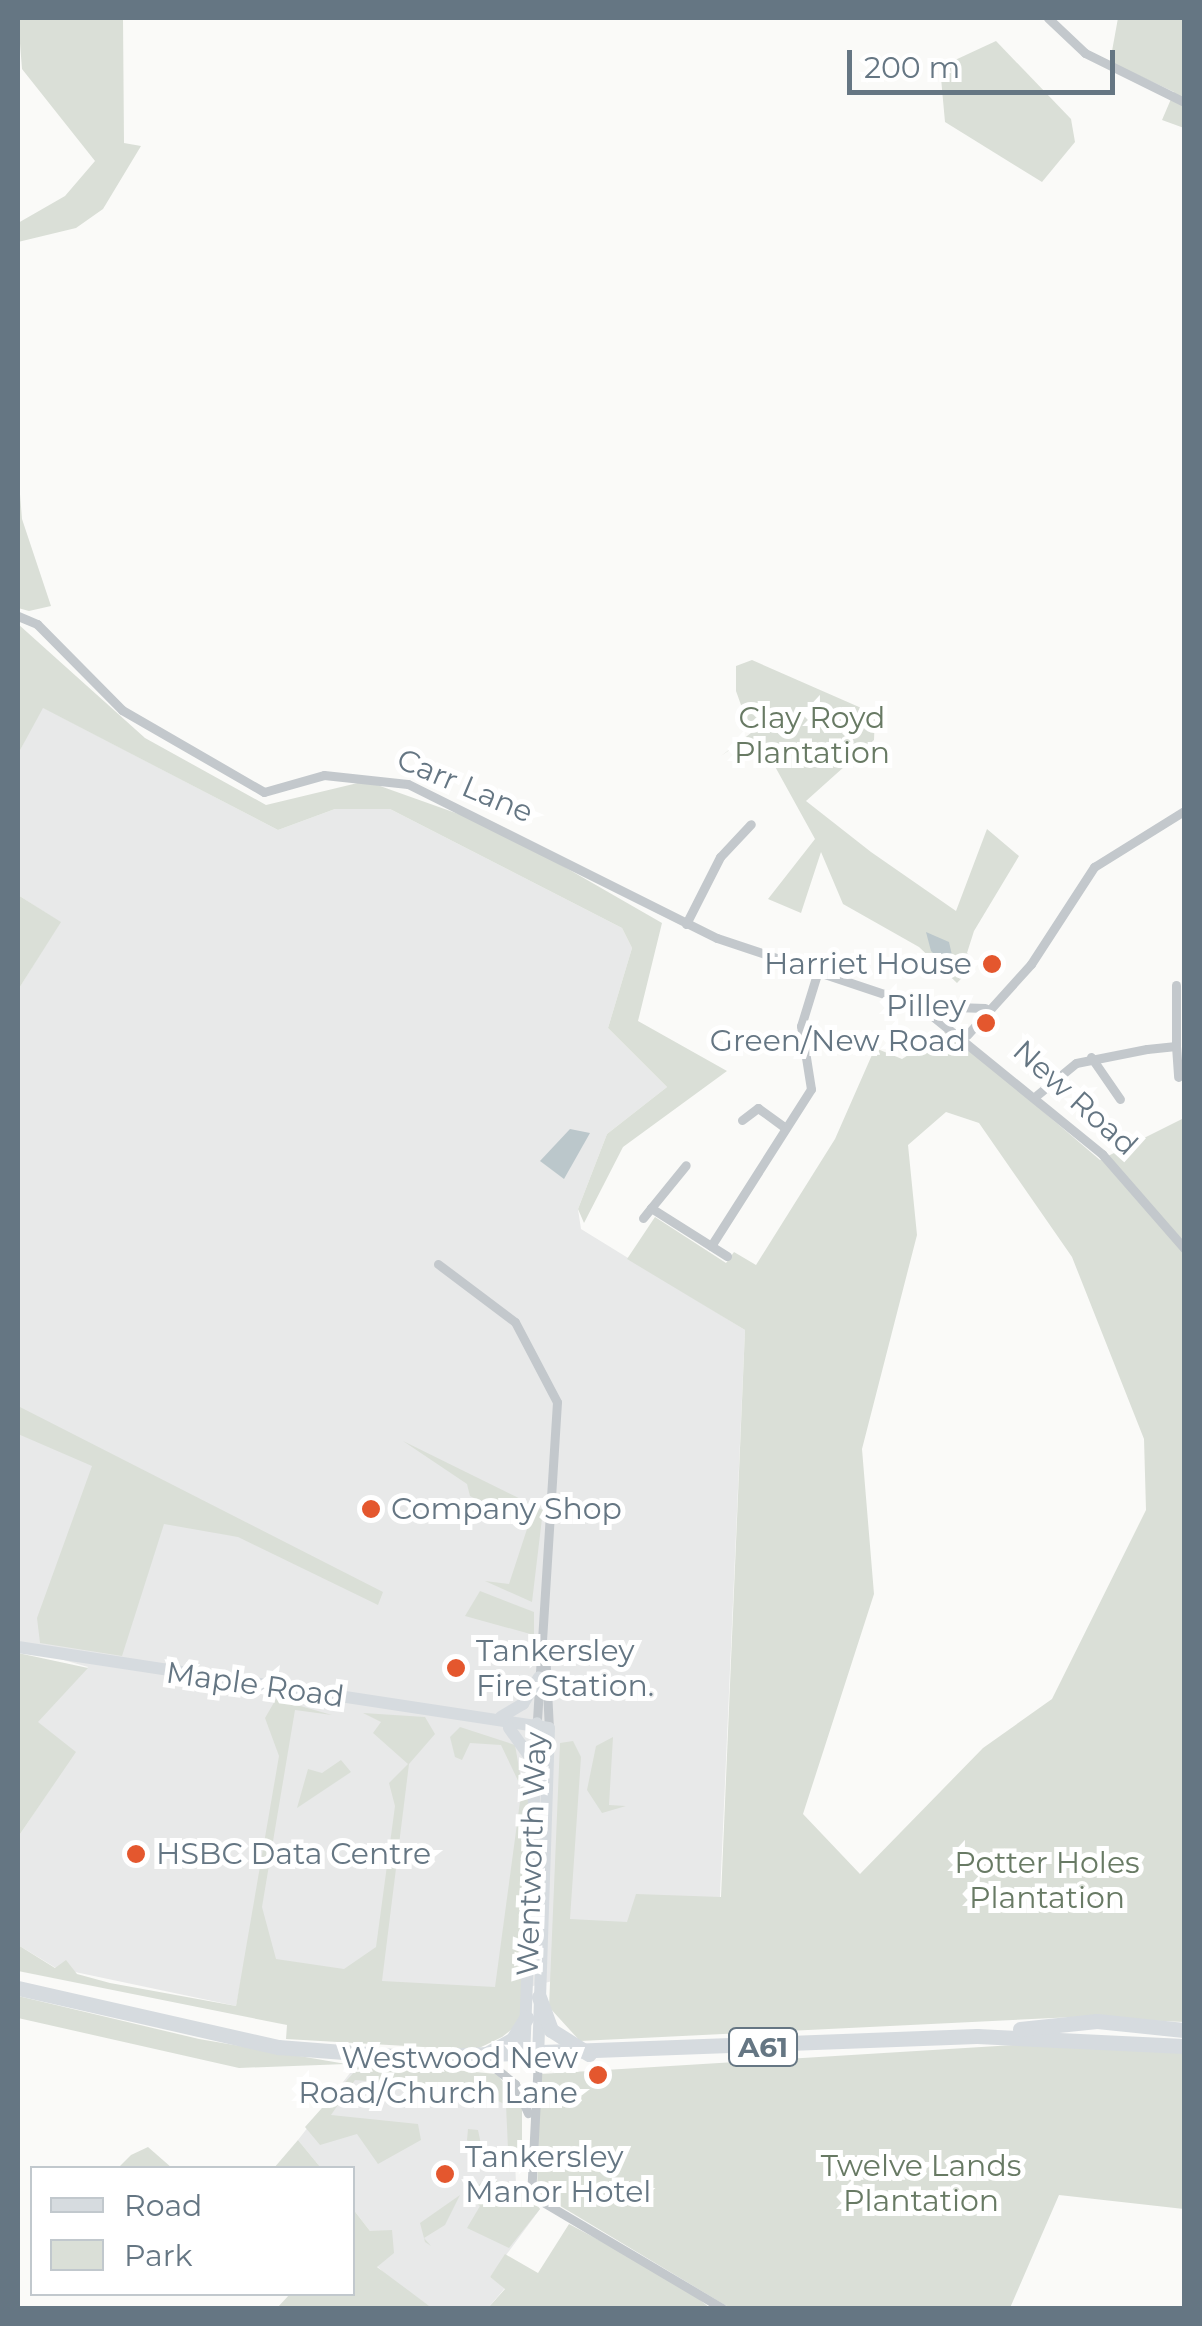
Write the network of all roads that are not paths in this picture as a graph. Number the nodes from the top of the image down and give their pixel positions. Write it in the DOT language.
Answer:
graph roads {
  1 [pos="1048,18"];
  2 [pos="1184,102"];
  3 [pos="18,616"];
  4 [pos="1184,811"];
  5 [pos="752,824"];
  6 [pos="686,924"];
  7 [pos="817,974"];
  8 [pos="1176,985"];
  9 [pos="920,1006"];
  10 [pos="985,1008"];
  11 [pos="967,1035"];
  12 [pos="1176,1046"];
  13 [pos="1091,1058"];
  14 [pos="1178,1076"];
  15 [pos="1036,1095"];
  16 [pos="1120,1098"];
  17 [pos="742,1120"];
  18 [pos="786,1128"];
  19 [pos="686,1166"];
  20 [pos="651,1208"];
  21 [pos="643,1218"];
  22 [pos="711,1246"];
  23 [pos="1184,1248"];
  24 [pos="727,1256"];
  25 [pos="438,1264"];
  26 [pos="18,1647"];
  27 [pos="546,1650"];
  28 [pos="538,1677"];
  29 [pos="494,1720"];
  30 [pos="509,1728"];
  31 [pos="541,1728"];
  32 [pos="536,1766"];
  33 [pos="18,1988"];
  34 [pos="539,1996"];
  35 [pos="526,2018"];
  36 [pos="1184,2030"];
  37 [pos="977,2036"];
  38 [pos="1184,2046"];
  39 [pos="594,2056"];
  40 [pos="481,2059"];
  41 [pos="531,2059"];
  42 [pos="529,2116"];
  43 [pos="722,2308"];
  1 -- 2 [label="street"];
  3 -- 6 [label="street, Carr Lane"];
  4 -- 10 [label="street"];
  5 -- 6 [label="street"];
  6 -- 7 [label="street, Carr Lane"];
  7 -- 9 [label="street, Carr Lane"];
  7 -- 18 [label="street"];
  8 -- 12 [label="street"];
  9 -- 10 [label="street, Carr Lane"];
  9 -- 11 [label="street, Carr Lane"];
  10 -- 11 [label="street"];
  11 -- 15 [label="street, New Road"];
  12 -- 13 [label="street"];
  12 -- 14 [label="street"];
  13 -- 15 [label="street"];
  13 -- 16 [label="street"];
  15 -- 23 [label="street, New Road"];
  17 -- 18 [label="street"];
  18 -- 22 [label="street"];
  19 -- 20 [label="street"];
  20 -- 21 [label="street"];
  20 -- 22 [label="street"];
  22 -- 24 [label="street"];
  25 -- 27 [label="street, Wentworth Way"];
  26 -- 29 [label="street, Maple Road"];
  27 -- 28 [label="street, Wentworth Way"];
  27 -- 31 [label="street, Wentworth Way"];
  28 -- 29 [label="street"];
  28 -- 31 [label="street, Wentworth Way"];
  29 -- 30 [label="street, Maple Road"];
  29 -- 31 [label="street, Maple Road"];
  30 -- 31 [label="street, Maple Road"];
  30 -- 32 [label="street"];
  31 -- 32 [label="street, Wentworth Way"];
  31 -- 34 [label="street, Wentworth Way"];
  32 -- 35 [label="street, Wentworth Way"];
  33 -- 40 [label="highway, A61"];
  34 -- 39 [label="highway"];
  34 -- 41 [label="street, Wentworth Way"];
  35 -- 40 [label="highway"];
  35 -- 41 [label="street, Wentworth Way"];
  36 -- 37 [label="highway, A61"];
  37 -- 38 [label="highway, A61"];
  37 -- 39 [label="highway, A61"];
  39 -- 41 [label="highway, A61"];
  40 -- 41 [label="highway, A61"];
  40 -- 42 [label="street"];
  41 -- 42 [label="street"];
  42 -- 43 [label="street"];
}
